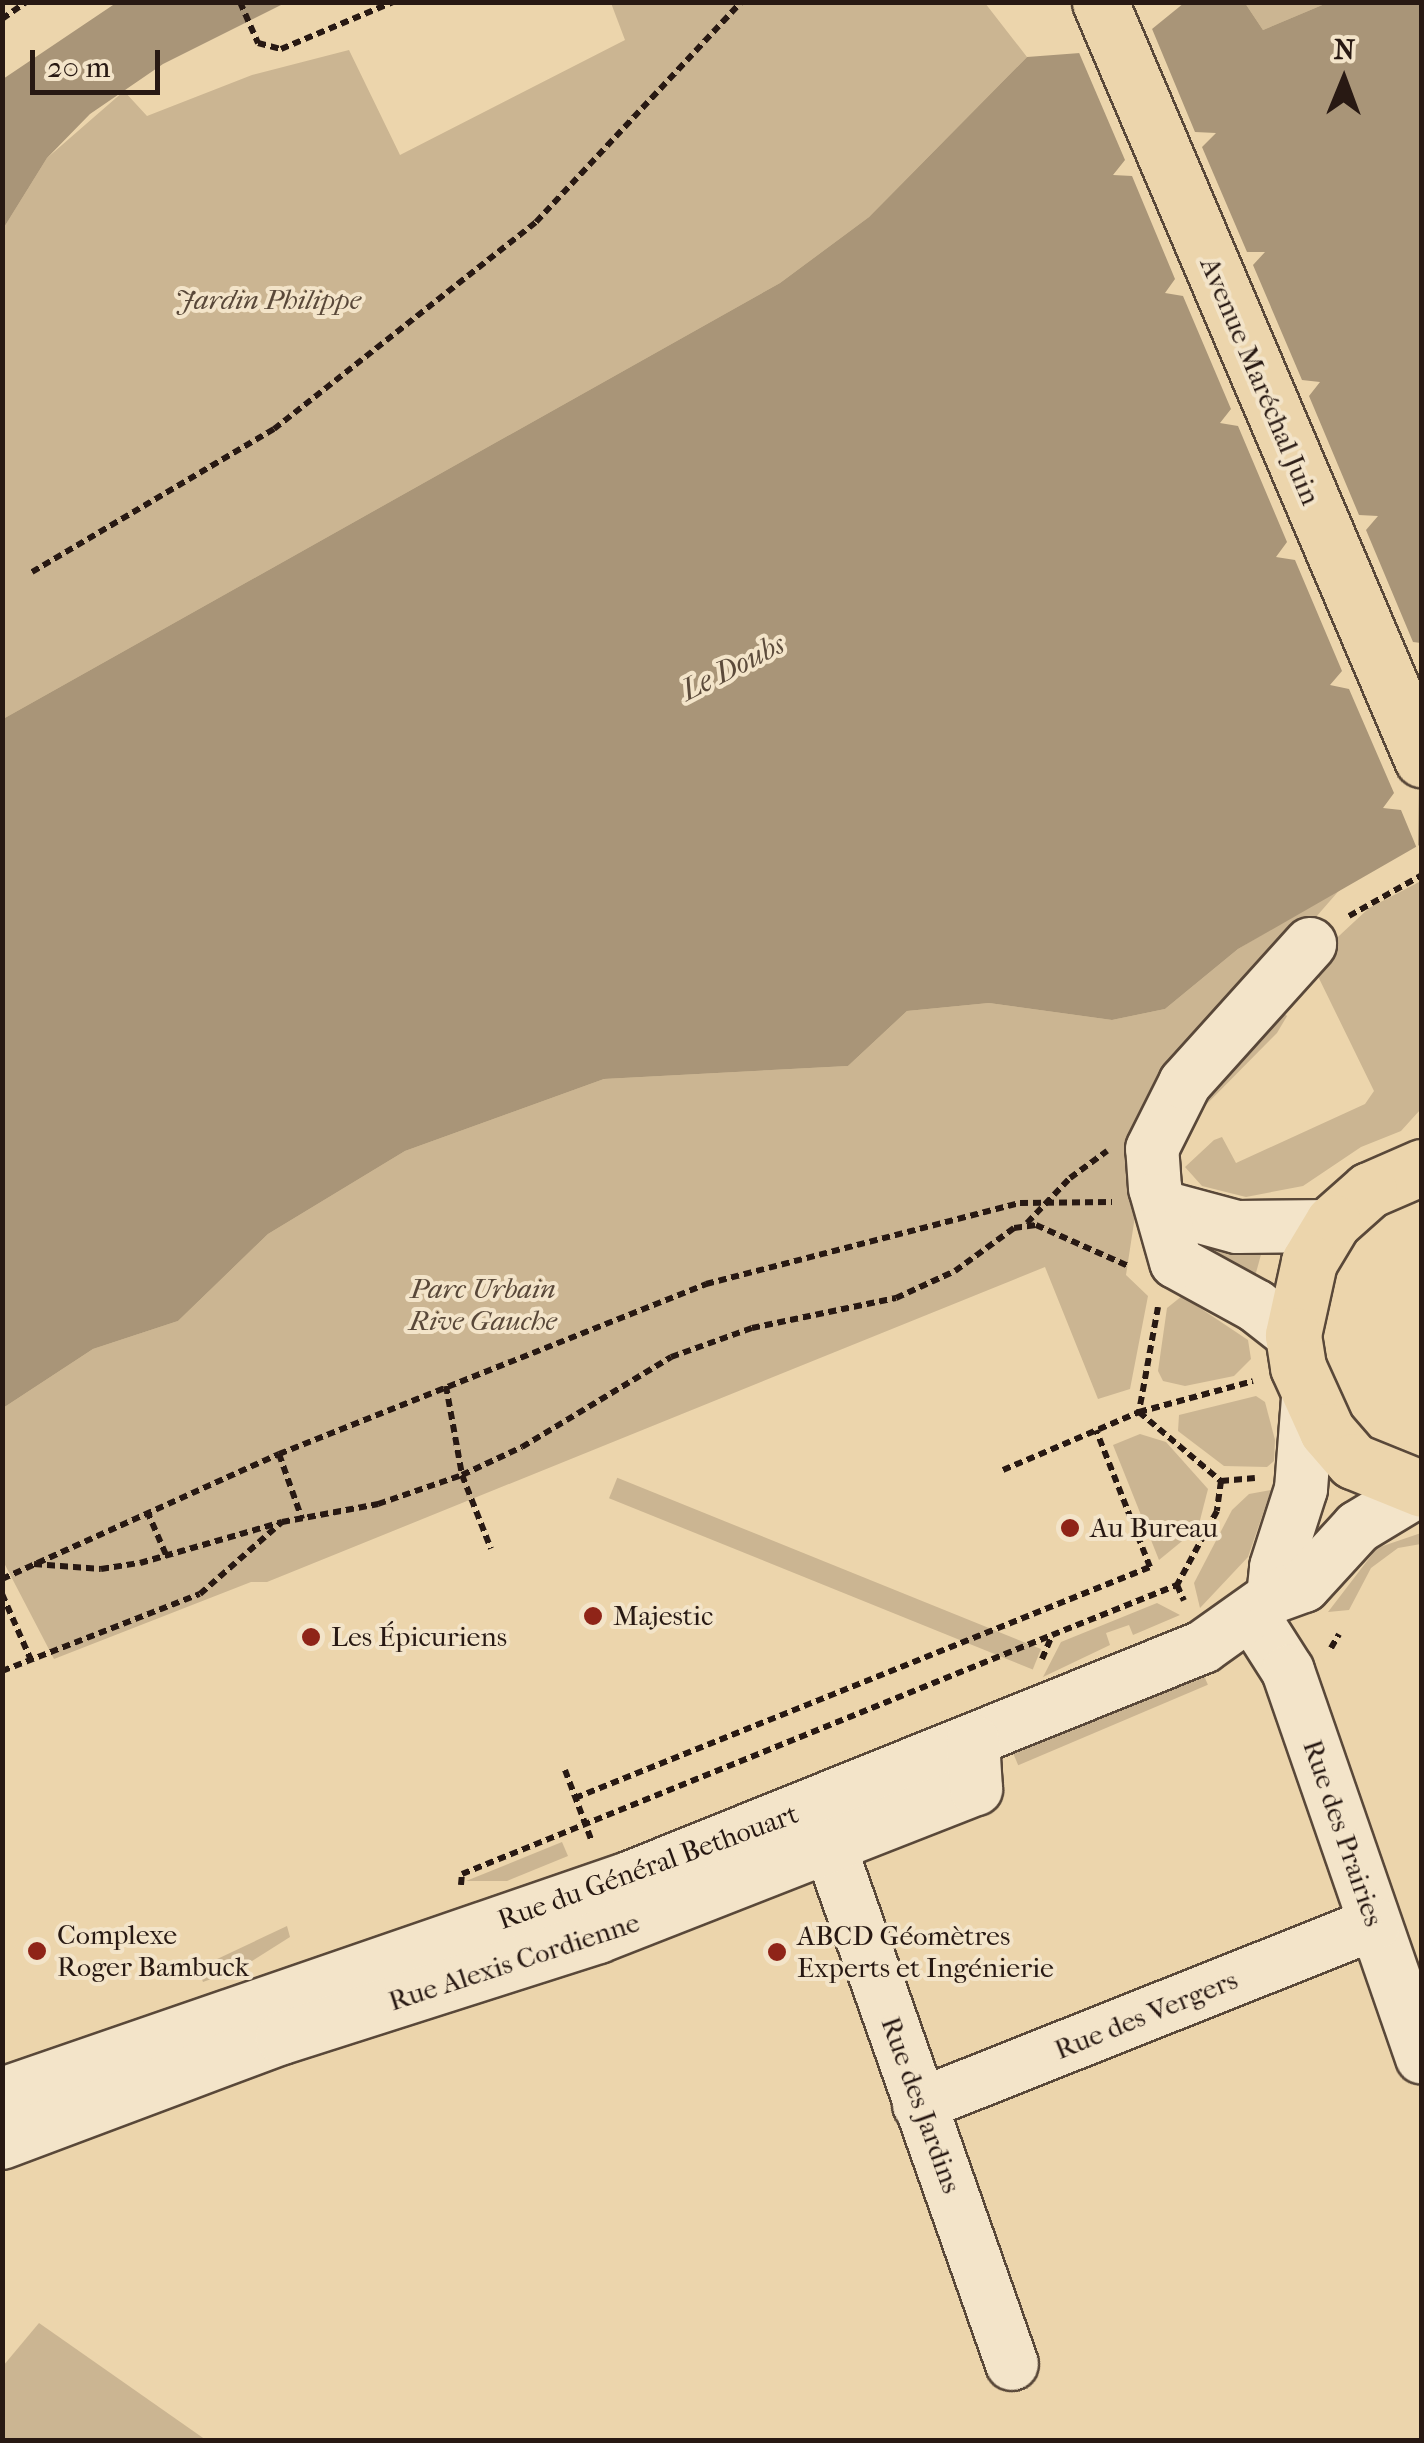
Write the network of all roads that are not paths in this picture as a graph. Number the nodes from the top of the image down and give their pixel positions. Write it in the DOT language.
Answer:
graph roads {
  1 [pos="1106,18"];
  2 [pos="1422,759"];
  3 [pos="1310,944"];
  4 [pos="1422,1167"];
  5 [pos="1146,1204"];
  6 [pos="1330,1226"];
  7 [pos="1288,1370"];
  8 [pos="1421,1489"];
  9 [pos="1263,1607"];
  10 [pos="973,1741"];
  11 [pos="830,1847"];
  12 [pos="1374,1924"];
  13 [pos="1422,2057"];
  14 [pos="2,2094"];
  15 [pos="919,2105"];
  16 [pos="2,2142"];
  17 [pos="1012,2364"];
  1 -- 2 [label="main road, Avenue Maréchal Juin"];
  3 -- 5 [label="street"];
  4 -- 6 [label="main road"];
  5 -- 6 [label="street"];
  5 -- 7 [label="street"];
  6 -- 7 [label="main road"];
  7 -- 8 [label="main road"];
  7 -- 9 [label="street"];
  8 -- 9 [label="street, Rue du Général Bethouart"];
  9 -- 10 [label="street, Rue du Général Bethouart"];
  9 -- 12 [label="street, Rue des Prairies"];
  10 -- 11 [label="street, Rue Alexis Cordienne"];
  10 -- 14 [label="street, Rue du Général Bethouart"];
  11 -- 15 [label="street, Rue des Jardins"];
  11 -- 16 [label="street, Rue Alexis Cordienne"];
  12 -- 13 [label="street, Rue des Prairies"];
  12 -- 15 [label="street, Rue des Vergers"];
  15 -- 17 [label="street, Rue des Jardins"];
}
